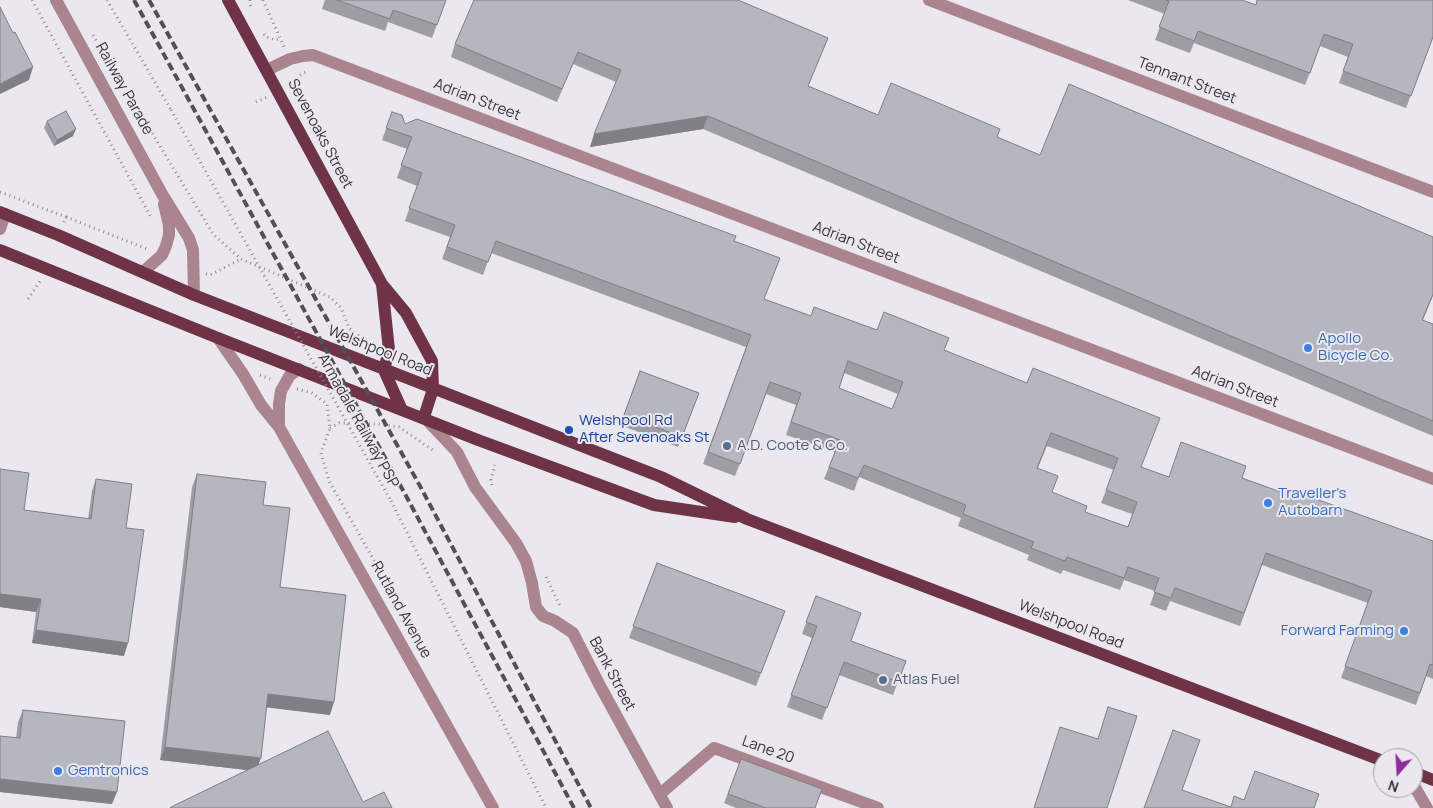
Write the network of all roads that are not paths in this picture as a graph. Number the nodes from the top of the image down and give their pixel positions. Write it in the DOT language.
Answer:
graph roads {
  1 [pos="56,0"];
  2 [pos="228,0"];
  3 [pos="930,0"];
  4 [pos="267,70"];
  5 [pos="1433,192"];
  6 [pos="162,194"];
  7 [pos="2,213"];
  8 [pos="0,229"];
  9 [pos="0,250"];
  10 [pos="144,272"];
  11 [pos="382,284"];
  12 [pos="194,295"];
  13 [pos="218,338"];
  14 [pos="299,369"];
  15 [pos="384,370"];
  16 [pos="433,389"];
  17 [pos="401,408"];
  18 [pos="424,417"];
  19 [pos="280,428"];
  20 [pos="1433,479"];
  21 [pos="747,519"];
  22 [pos="1373,757"];
  23 [pos="660,794"];
  24 [pos="493,808"];
  25 [pos="667,808"];
  26 [pos="878,808"];
  1 -- 6 [label="street, Railway Parade"];
  2 -- 4 [label="main road, Sevenoaks Street"];
  3 -- 5 [label="street, Tennant Street"];
  4 -- 11 [label="main road, Sevenoaks Street"];
  4 -- 20 [label="street, Adrian Street"];
  6 -- 10 [label="street, Railway Parade"];
  6 -- 12 [label="street, Railway Parade"];
  7 -- 8 [label="street"];
  7 -- 10 [label="main road, Welshpool Road"];
  9 -- 13 [label="main road, Welshpool Road"];
  10 -- 12 [label="main road, Welshpool Road"];
  11 -- 15 [label="main road, Sevenoaks Street"];
  11 -- 16 [label="main road, Sevenoaks Street"];
  12 -- 15 [label="main road, Welshpool Road"];
  13 -- 14 [label="main road, Welshpool Road"];
  13 -- 19 [label="street, Rutland Avenue"];
  14 -- 17 [label="main road, Welshpool Road"];
  14 -- 19 [label="street, Rutland Avenue"];
  15 -- 16 [label="main road, Welshpool Road"];
  15 -- 17 [label="main road"];
  16 -- 18 [label="main road, Sevenoaks Street"];
  16 -- 21 [label="main road, Welshpool Road"];
  17 -- 18 [label="main road, Welshpool Road"];
  18 -- 21 [label="main road, Welshpool Road"];
  18 -- 23 [label="street, Bank Street"];
  19 -- 24 [label="street, Rutland Avenue"];
  21 -- 22 [label="main road, Welshpool Road"];
  23 -- 25 [label="street, Bank Street"];
  23 -- 26 [label="street, Lane 20"];
}
